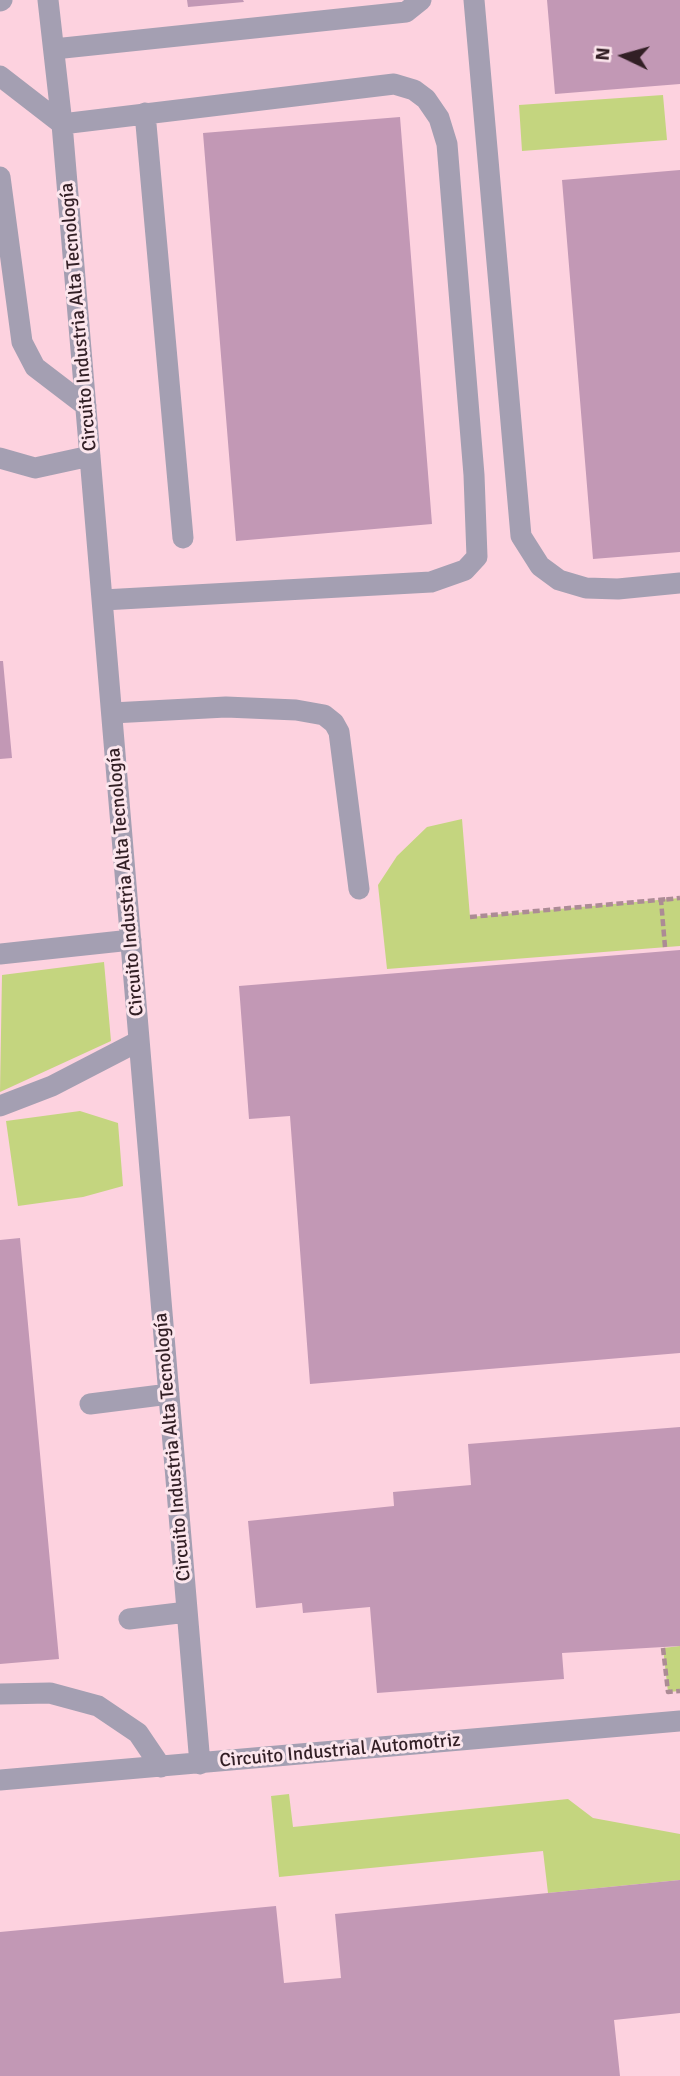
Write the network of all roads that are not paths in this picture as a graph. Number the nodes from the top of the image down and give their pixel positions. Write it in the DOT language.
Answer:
graph roads {
  1 [pos="48,0"];
  2 [pos="421,0"];
  3 [pos="474,0"];
  4 [pos="54,49"];
  5 [pos="0,76"];
  6 [pos="145,113"];
  7 [pos="62,124"];
  8 [pos="0,177"];
  9 [pos="86,406"];
  10 [pos="90,456"];
  11 [pos="0,458"];
  12 [pos="183,538"];
  13 [pos="680,583"];
  14 [pos="103,600"];
  15 [pos="112,713"];
  16 [pos="359,889"];
  17 [pos="131,940"];
  18 [pos="0,954"];
  19 [pos="139,1041"];
  20 [pos="0,1106"];
  21 [pos="169,1394"];
  22 [pos="90,1404"];
  23 [pos="187,1612"];
  24 [pos="129,1619"];
  25 [pos="0,1694"];
  26 [pos="680,1721"];
  27 [pos="200,1764"];
  28 [pos="161,1767"];
  29 [pos="0,1780"];
  1 -- 4 [label="lane, Circuito Industria Alta Tecnología"];
  2 -- 4 [label="lane"];
  3 -- 13 [label="lane"];
  4 -- 7 [label="lane, Circuito Industria Alta Tecnología"];
  5 -- 7 [label="lane"];
  6 -- 7 [label="lane"];
  6 -- 12 [label="lane"];
  6 -- 14 [label="lane"];
  7 -- 9 [label="lane, Circuito Industria Alta Tecnología"];
  8 -- 9 [label="lane"];
  9 -- 10 [label="lane, Circuito Industria Alta Tecnología"];
  10 -- 11 [label="lane"];
  10 -- 14 [label="lane, Circuito Industria Alta Tecnología"];
  14 -- 15 [label="lane, Circuito Industria Alta Tecnología"];
  15 -- 16 [label="lane"];
  15 -- 17 [label="lane, Circuito Industria Alta Tecnología"];
  17 -- 18 [label="lane"];
  17 -- 19 [label="lane, Circuito Industria Alta Tecnología"];
  19 -- 20 [label="lane"];
  19 -- 21 [label="lane, Circuito Industria Alta Tecnología"];
  21 -- 22 [label="lane"];
  21 -- 23 [label="lane, Circuito Industria Alta Tecnología"];
  23 -- 24 [label="lane"];
  23 -- 27 [label="lane, Circuito Industria Alta Tecnología"];
  25 -- 28 [label="lane"];
  26 -- 27 [label="lane, Circuito Industrial Automotriz"];
  27 -- 28 [label="lane, Circuito Industrial Automotriz"];
  28 -- 29 [label="lane, Circuito Industrial Automotriz"];
}
